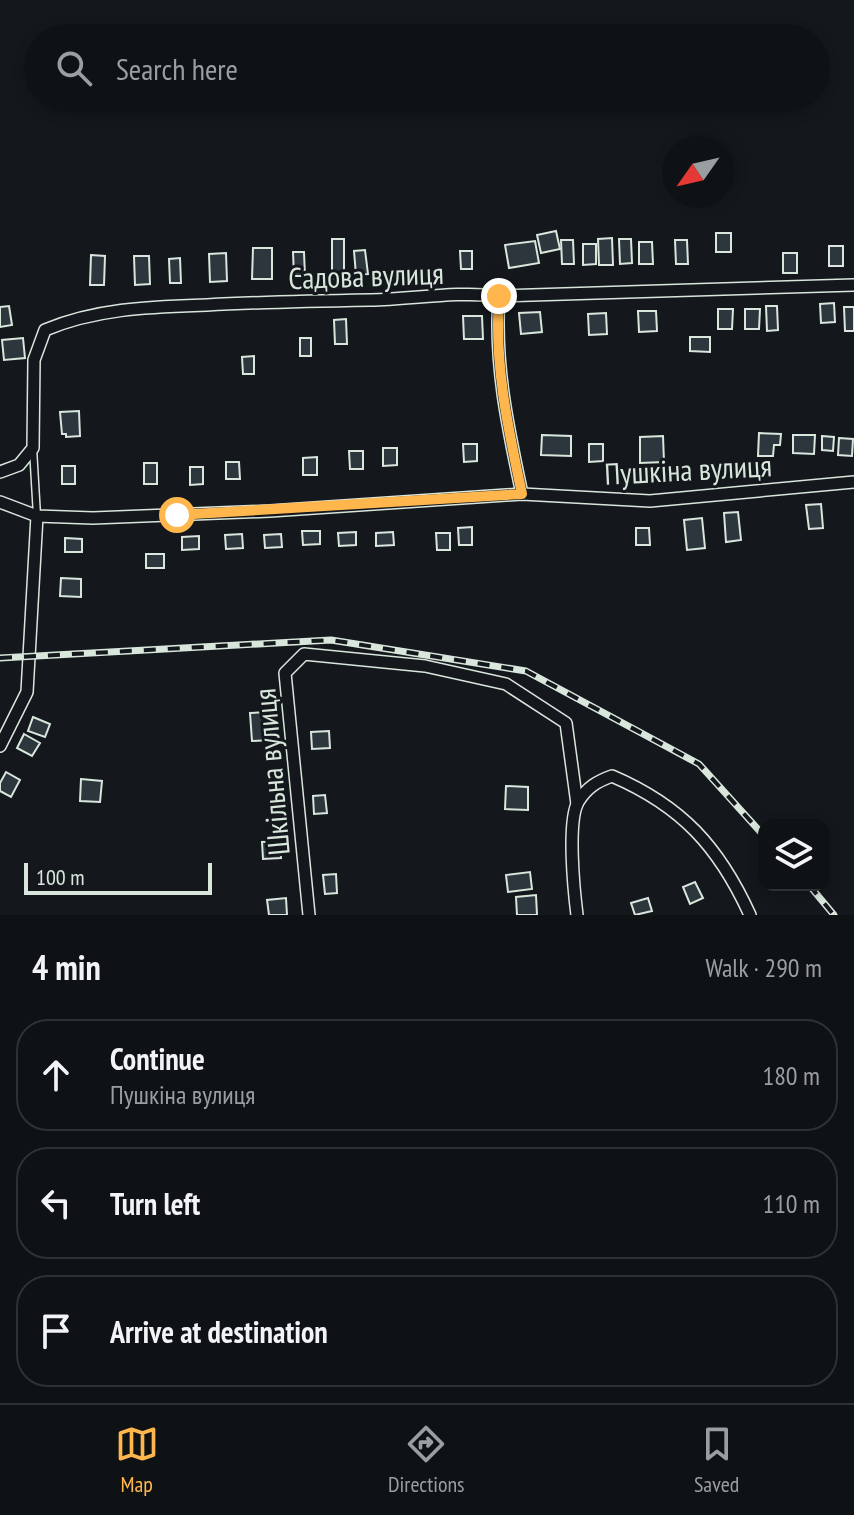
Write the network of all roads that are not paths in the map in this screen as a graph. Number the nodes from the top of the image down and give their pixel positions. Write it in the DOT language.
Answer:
graph roads {
  1 [pos="854,285"];
  2 [pos="499,296"];
  3 [pos="33,448"];
  4 [pos="0,472"];
  5 [pos="854,482"];
  6 [pos="522,494"];
  7 [pos="0,502"];
  8 [pos="37,516"];
  9 [pos="0,746"];
  10 [pos="577,804"];
  11 [pos="309,915"];
  12 [pos="577,915"];
  13 [pos="750,915"];
  1 -- 2 [label="street, Садова вулиця"];
  2 -- 3 [label="street, Садова вулиця"];
  2 -- 6 [label="street"];
  3 -- 4 [label="street"];
  3 -- 8 [label="lane"];
  5 -- 6 [label="street, Пушкіна вулиця"];
  6 -- 8 [label="street, Пушкіна вулиця"];
  7 -- 8 [label="street, Пушкіна вулиця"];
  8 -- 9 [label="street"];
  10 -- 11 [label="street, Шкільна вулиця"];
  10 -- 12 [label="street"];
  10 -- 13 [label="street"];
}
